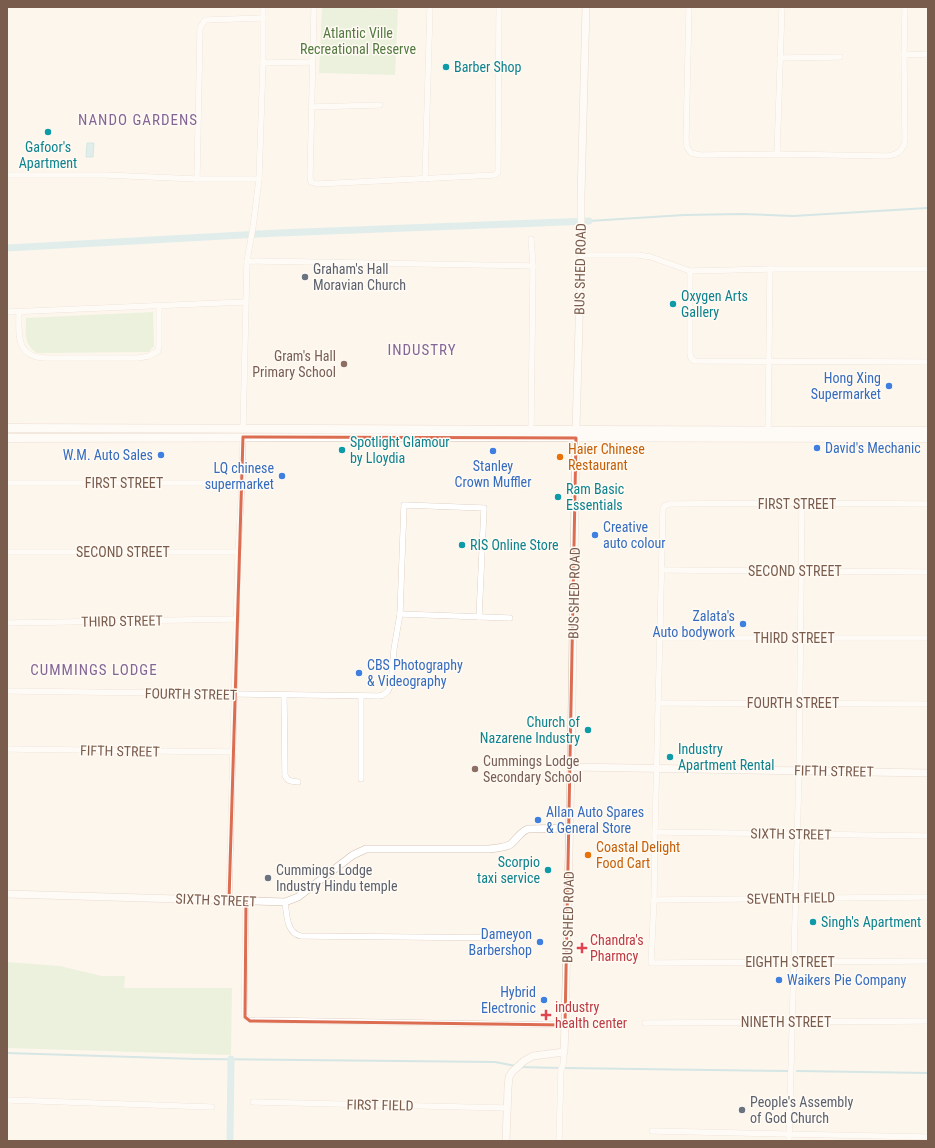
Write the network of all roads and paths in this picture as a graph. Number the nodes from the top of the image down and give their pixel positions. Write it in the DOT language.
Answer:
graph roads {
  1 [pos="263,7"];
  2 [pos="314,7"];
  3 [pos="430,7"];
  4 [pos="499,7"];
  5 [pos="586,7"];
  6 [pos="689,7"];
  7 [pos="782,7"];
  8 [pos="905,7"];
  9 [pos="263,18"];
  10 [pos="928,54"];
  11 [pos="904,55"];
  12 [pos="840,57"];
  13 [pos="780,58"];
  14 [pos="312,62"];
  15 [pos="263,63"];
  16 [pos="380,105"];
  17 [pos="311,107"];
  18 [pos="777,154"];
  19 [pos="7,175"];
  20 [pos="197,179"];
  21 [pos="259,179"];
  22 [pos="425,179"];
  23 [pos="530,239"];
  24 [pos="581,255"];
  25 [pos="247,261"];
  26 [pos="533,266"];
  27 [pos="770,269"];
  28 [pos="928,269"];
  29 [pos="690,271"];
  30 [pos="245,302"];
  31 [pos="159,305"];
  32 [pos="19,311"];
  33 [pos="7,312"];
  34 [pos="768,362"];
  35 [pos="928,362"];
  36 [pos="7,428"];
  37 [pos="531,429"];
  38 [pos="768,430"];
  39 [pos="928,430"];
  40 [pos="243,433"];
  41 [pos="576,434"];
  42 [pos="7,438"];
  43 [pos="928,438"];
  44 [pos="7,483"];
  45 [pos="242,483"];
  46 [pos="802,503"];
  47 [pos="928,504"];
  48 [pos="7,552"];
  49 [pos="238,552"];
  50 [pos="662,570"];
  51 [pos="801,571"];
  52 [pos="928,572"];
  53 [pos="400,614"];
  54 [pos="479,617"];
  55 [pos="510,618"];
  56 [pos="236,619"];
  57 [pos="7,623"];
  58 [pos="660,638"];
  59 [pos="800,638"];
  60 [pos="928,638"];
  61 [pos="7,691"];
  62 [pos="235,694"];
  63 [pos="284,695"];
  64 [pos="361,696"];
  65 [pos="658,703"];
  66 [pos="800,703"];
  67 [pos="928,704"];
  68 [pos="7,749"];
  69 [pos="233,752"];
  70 [pos="572,767"];
  71 [pos="656,768"];
  72 [pos="799,771"];
  73 [pos="928,773"];
  74 [pos="361,779"];
  75 [pos="298,782"];
  76 [pos="570,828"];
  77 [pos="655,832"];
  78 [pos="797,834"];
  79 [pos="928,836"];
  80 [pos="7,894"];
  81 [pos="928,897"];
  82 [pos="796,898"];
  83 [pos="229,900"];
  84 [pos="654,900"];
  85 [pos="246,901"];
  86 [pos="285,902"];
  87 [pos="510,938"];
  88 [pos="928,961"];
  89 [pos="794,962"];
  90 [pos="928,1021"];
  91 [pos="792,1022"];
  92 [pos="645,1023"];
  93 [pos="565,1025"];
  94 [pos="564,1052"];
  95 [pos="7,1100"];
  96 [pos="253,1102"];
  97 [pos="212,1107"];
  98 [pos="507,1108"];
  99 [pos="652,1131"];
  100 [pos="789,1134"];
  101 [pos="928,1137"];
  102 [pos="506,1141"];
  103 [pos="559,1141"];
  104 [pos="789,1141"];
  1 -- 9 [label="street"];
  2 -- 14 [label="street"];
  3 -- 22 [label="street"];
  4 -- 22 [label="street"];
  5 -- 24 [label="street, BUS SHED ROAD"];
  6 -- 18 [label="street"];
  7 -- 13 [label="street"];
  8 -- 11 [label="street"];
  9 -- 15 [label="street"];
  9 -- 20 [label="street"];
  10 -- 11 [label="street"];
  11 -- 18 [label="street"];
  12 -- 13 [label="street"];
  13 -- 18 [label="street"];
  14 -- 15 [label="street"];
  14 -- 17 [label="street"];
  15 -- 21 [label="street"];
  16 -- 17 [label="street"];
  17 -- 22 [label="street"];
  19 -- 20 [label="street"];
  20 -- 21 [label="street"];
  21 -- 25 [label="street"];
  23 -- 26 [label="street"];
  24 -- 29 [label="street"];
  24 -- 41 [label="street, BUS SHED ROAD"];
  25 -- 26 [label="street"];
  25 -- 30 [label="street"];
  26 -- 37 [label="street"];
  27 -- 28 [label="street"];
  27 -- 29 [label="street"];
  27 -- 34 [label="street"];
  29 -- 34 [label="street"];
  30 -- 31 [label="street"];
  30 -- 40 [label="street"];
  31 -- 32 [label="street"];
  31 -- 32 [label="street"];
  32 -- 33 [label="street"];
  34 -- 35 [label="street"];
  34 -- 38 [label="street"];
  36 -- 40 [label="main road"];
  37 -- 40 [label="main road"];
  37 -- 41 [label="main road"];
  38 -- 39 [label="main road"];
  38 -- 41 [label="main road"];
  40 -- 41 [label="main road"];
  40 -- 42 [label="main road"];
  40 -- 45 [label="street"];
  41 -- 43 [label="main road"];
  41 -- 70 [label="street, BUS SHED ROAD"];
  44 -- 45 [label="street, FIRST STREET"];
  45 -- 49 [label="street"];
  46 -- 47 [label="street, FIRST STREET"];
  46 -- 50 [label="street, FIRST STREET"];
  46 -- 51 [label="street"];
  48 -- 49 [label="street, SECOND STREET"];
  49 -- 56 [label="street"];
  50 -- 51 [label="street, SECOND STREET"];
  50 -- 58 [label="street"];
  51 -- 52 [label="street, SECOND STREET"];
  51 -- 59 [label="street"];
  53 -- 54 [label="street"];
  53 -- 54 [label="street"];
  53 -- 64 [label="street, FOURTH STREET"];
  54 -- 55 [label="street"];
  56 -- 57 [label="street, THIRD STREET"];
  56 -- 62 [label="street"];
  58 -- 59 [label="street, THIRD STREET"];
  58 -- 65 [label="street"];
  59 -- 60 [label="street, THIRD STREET"];
  59 -- 66 [label="street"];
  61 -- 62 [label="street, FOURTH STREET"];
  62 -- 63 [label="street, FOURTH STREET"];
  62 -- 69 [label="street"];
  63 -- 64 [label="street, FOURTH STREET"];
  63 -- 75 [label="street"];
  64 -- 74 [label="street"];
  65 -- 66 [label="street, FOURTH STREET"];
  65 -- 71 [label="street"];
  66 -- 67 [label="street, FOURTH STREET"];
  66 -- 72 [label="street"];
  68 -- 69 [label="street, FIFTH STREET"];
  69 -- 83 [label="street"];
  70 -- 71 [label="street, FIFTH STREET"];
  70 -- 76 [label="street, BUS SHED ROAD"];
  71 -- 72 [label="street, FIFTH STREET"];
  71 -- 77 [label="street"];
  72 -- 73 [label="street, FIFTH STREET"];
  72 -- 78 [label="street"];
  76 -- 86 [label="street, SIXTH STREET"];
  76 -- 93 [label="street, BUS SHED ROAD"];
  77 -- 78 [label="street, SIXTH STREET"];
  77 -- 84 [label="street"];
  78 -- 79 [label="street, SIXTH STREET"];
  78 -- 82 [label="street"];
  80 -- 83 [label="street, SIXTH STREET"];
  81 -- 82 [label="street, SEVENTH FIELD"];
  82 -- 84 [label="street, SEVENTH FIELD"];
  82 -- 89 [label="street"];
  83 -- 85 [label="street, SIXTH STREET"];
  84 -- 89 [label="street, EIGHTH STREET"];
  85 -- 86 [label="street, SIXTH STREET"];
  85 -- 93 [label="street"];
  86 -- 87 [label="street"];
  88 -- 89 [label="street, EIGHTH STREET"];
  89 -- 91 [label="street"];
  90 -- 91 [label="street, NINETH STREET"];
  91 -- 92 [label="street, NINETH STREET"];
  91 -- 100 [label="street"];
  93 -- 94 [label="street, BUS SHED ROAD"];
  94 -- 98 [label="street"];
  94 -- 103 [label="street"];
  95 -- 97 [label="street"];
  96 -- 98 [label="street, FIRST FIELD"];
  98 -- 102 [label="street"];
  99 -- 100 [label="street"];
  100 -- 101 [label="street"];
  100 -- 104 [label="street"];
}
